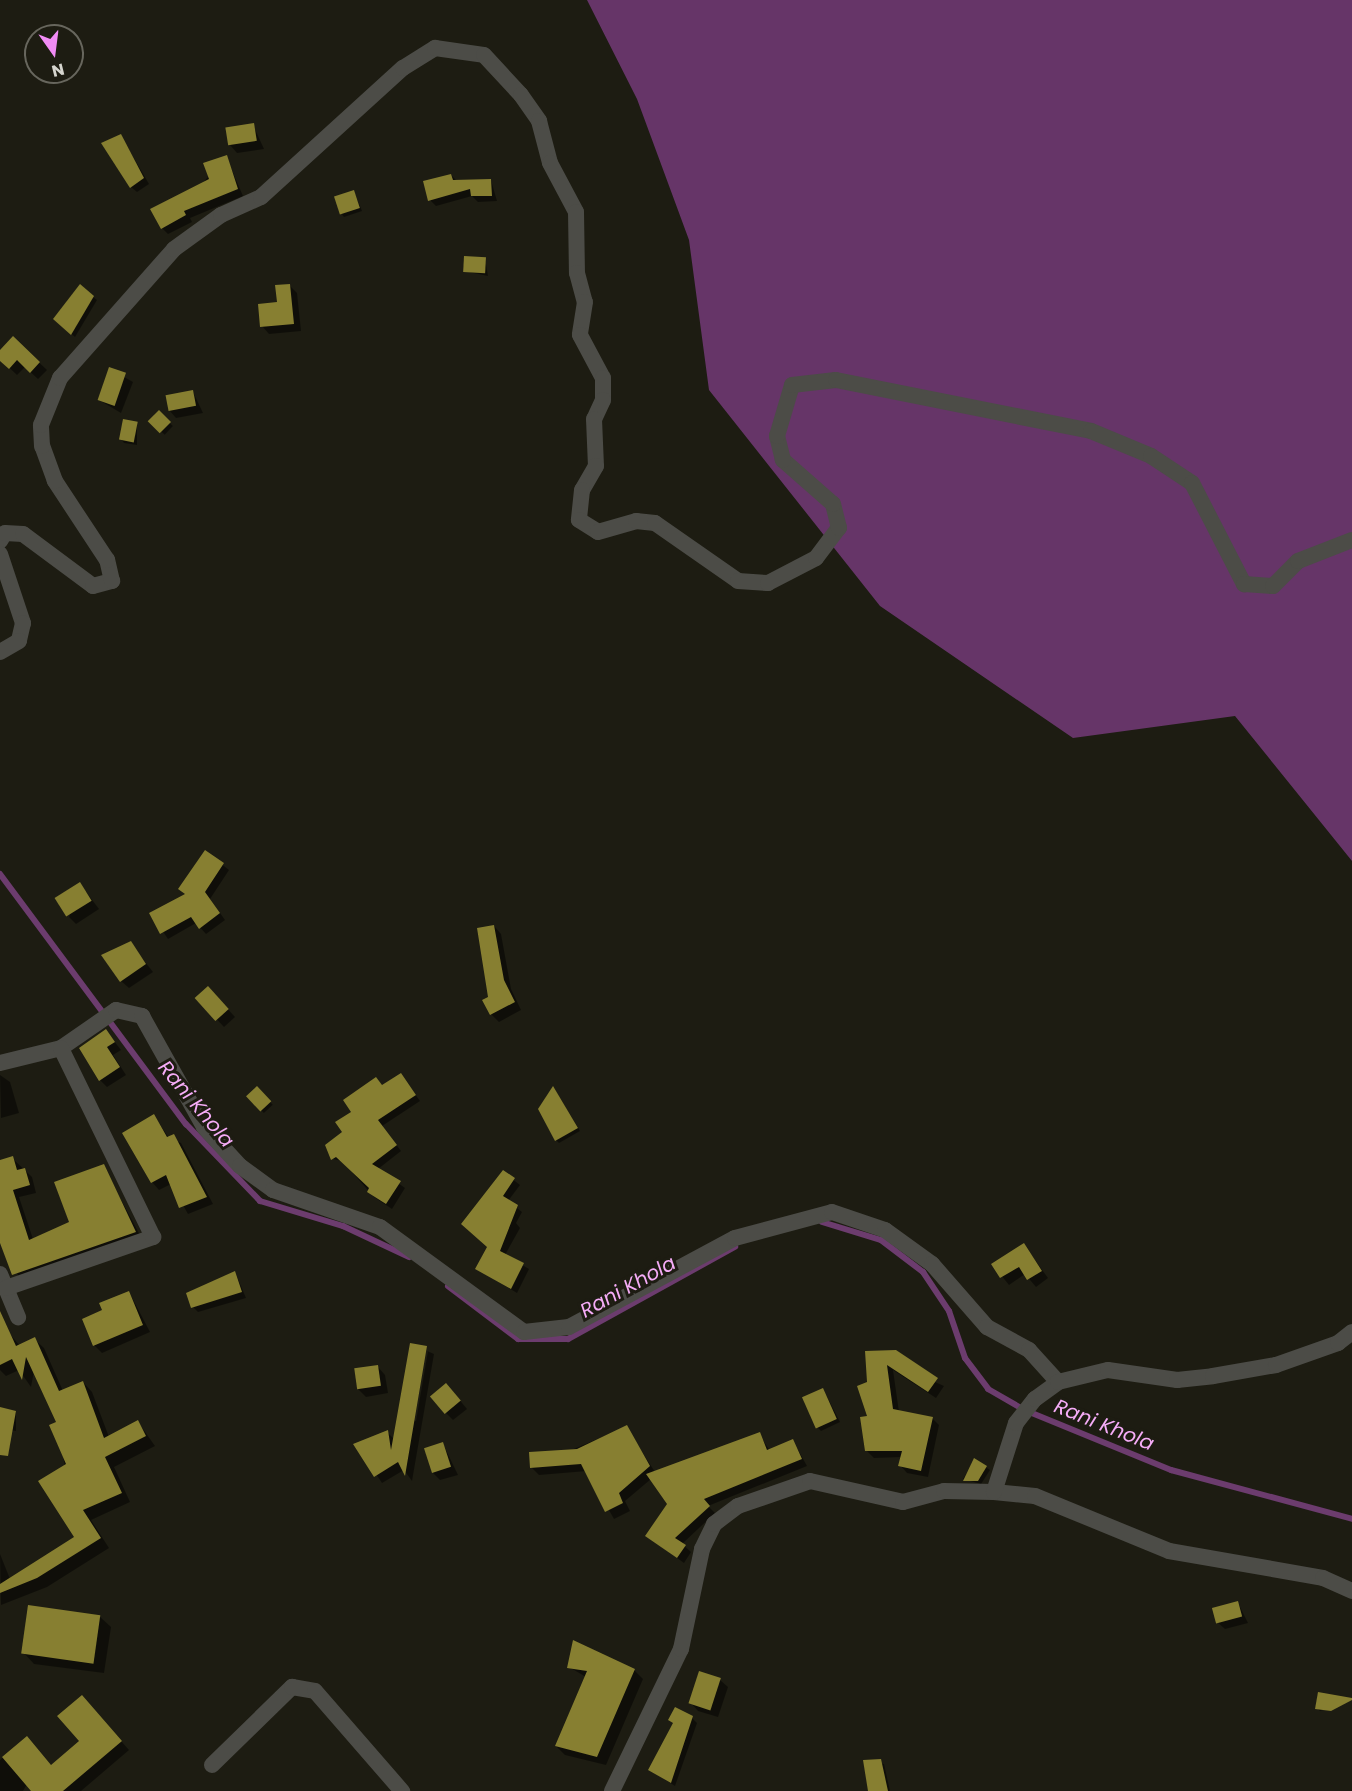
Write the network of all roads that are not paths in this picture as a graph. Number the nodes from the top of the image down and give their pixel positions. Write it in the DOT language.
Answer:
graph roads {
  1 [pos="1352,540"];
  2 [pos="0,541"];
  3 [pos="0,554"];
  4 [pos="0,652"];
  5 [pos="61,1048"];
  6 [pos="0,1063"];
  7 [pos="3,1281"];
  8 [pos="18,1317"];
  9 [pos="1352,1332"];
  10 [pos="1058,1382"];
  11 [pos="994,1492"];
  12 [pos="1352,1590"];
  13 [pos="212,1765"];
  14 [pos="402,1791"];
  15 [pos="612,1791"];
  1 -- 2 [label="street"];
  3 -- 4 [label="street"];
  5 -- 6 [label="street"];
  5 -- 7 [label="street"];
  5 -- 10 [label="street"];
  7 -- 8 [label="street"];
  9 -- 10 [label="street"];
  10 -- 11 [label="street"];
  11 -- 12 [label="street"];
  11 -- 15 [label="street"];
  13 -- 14 [label="street"];
}
